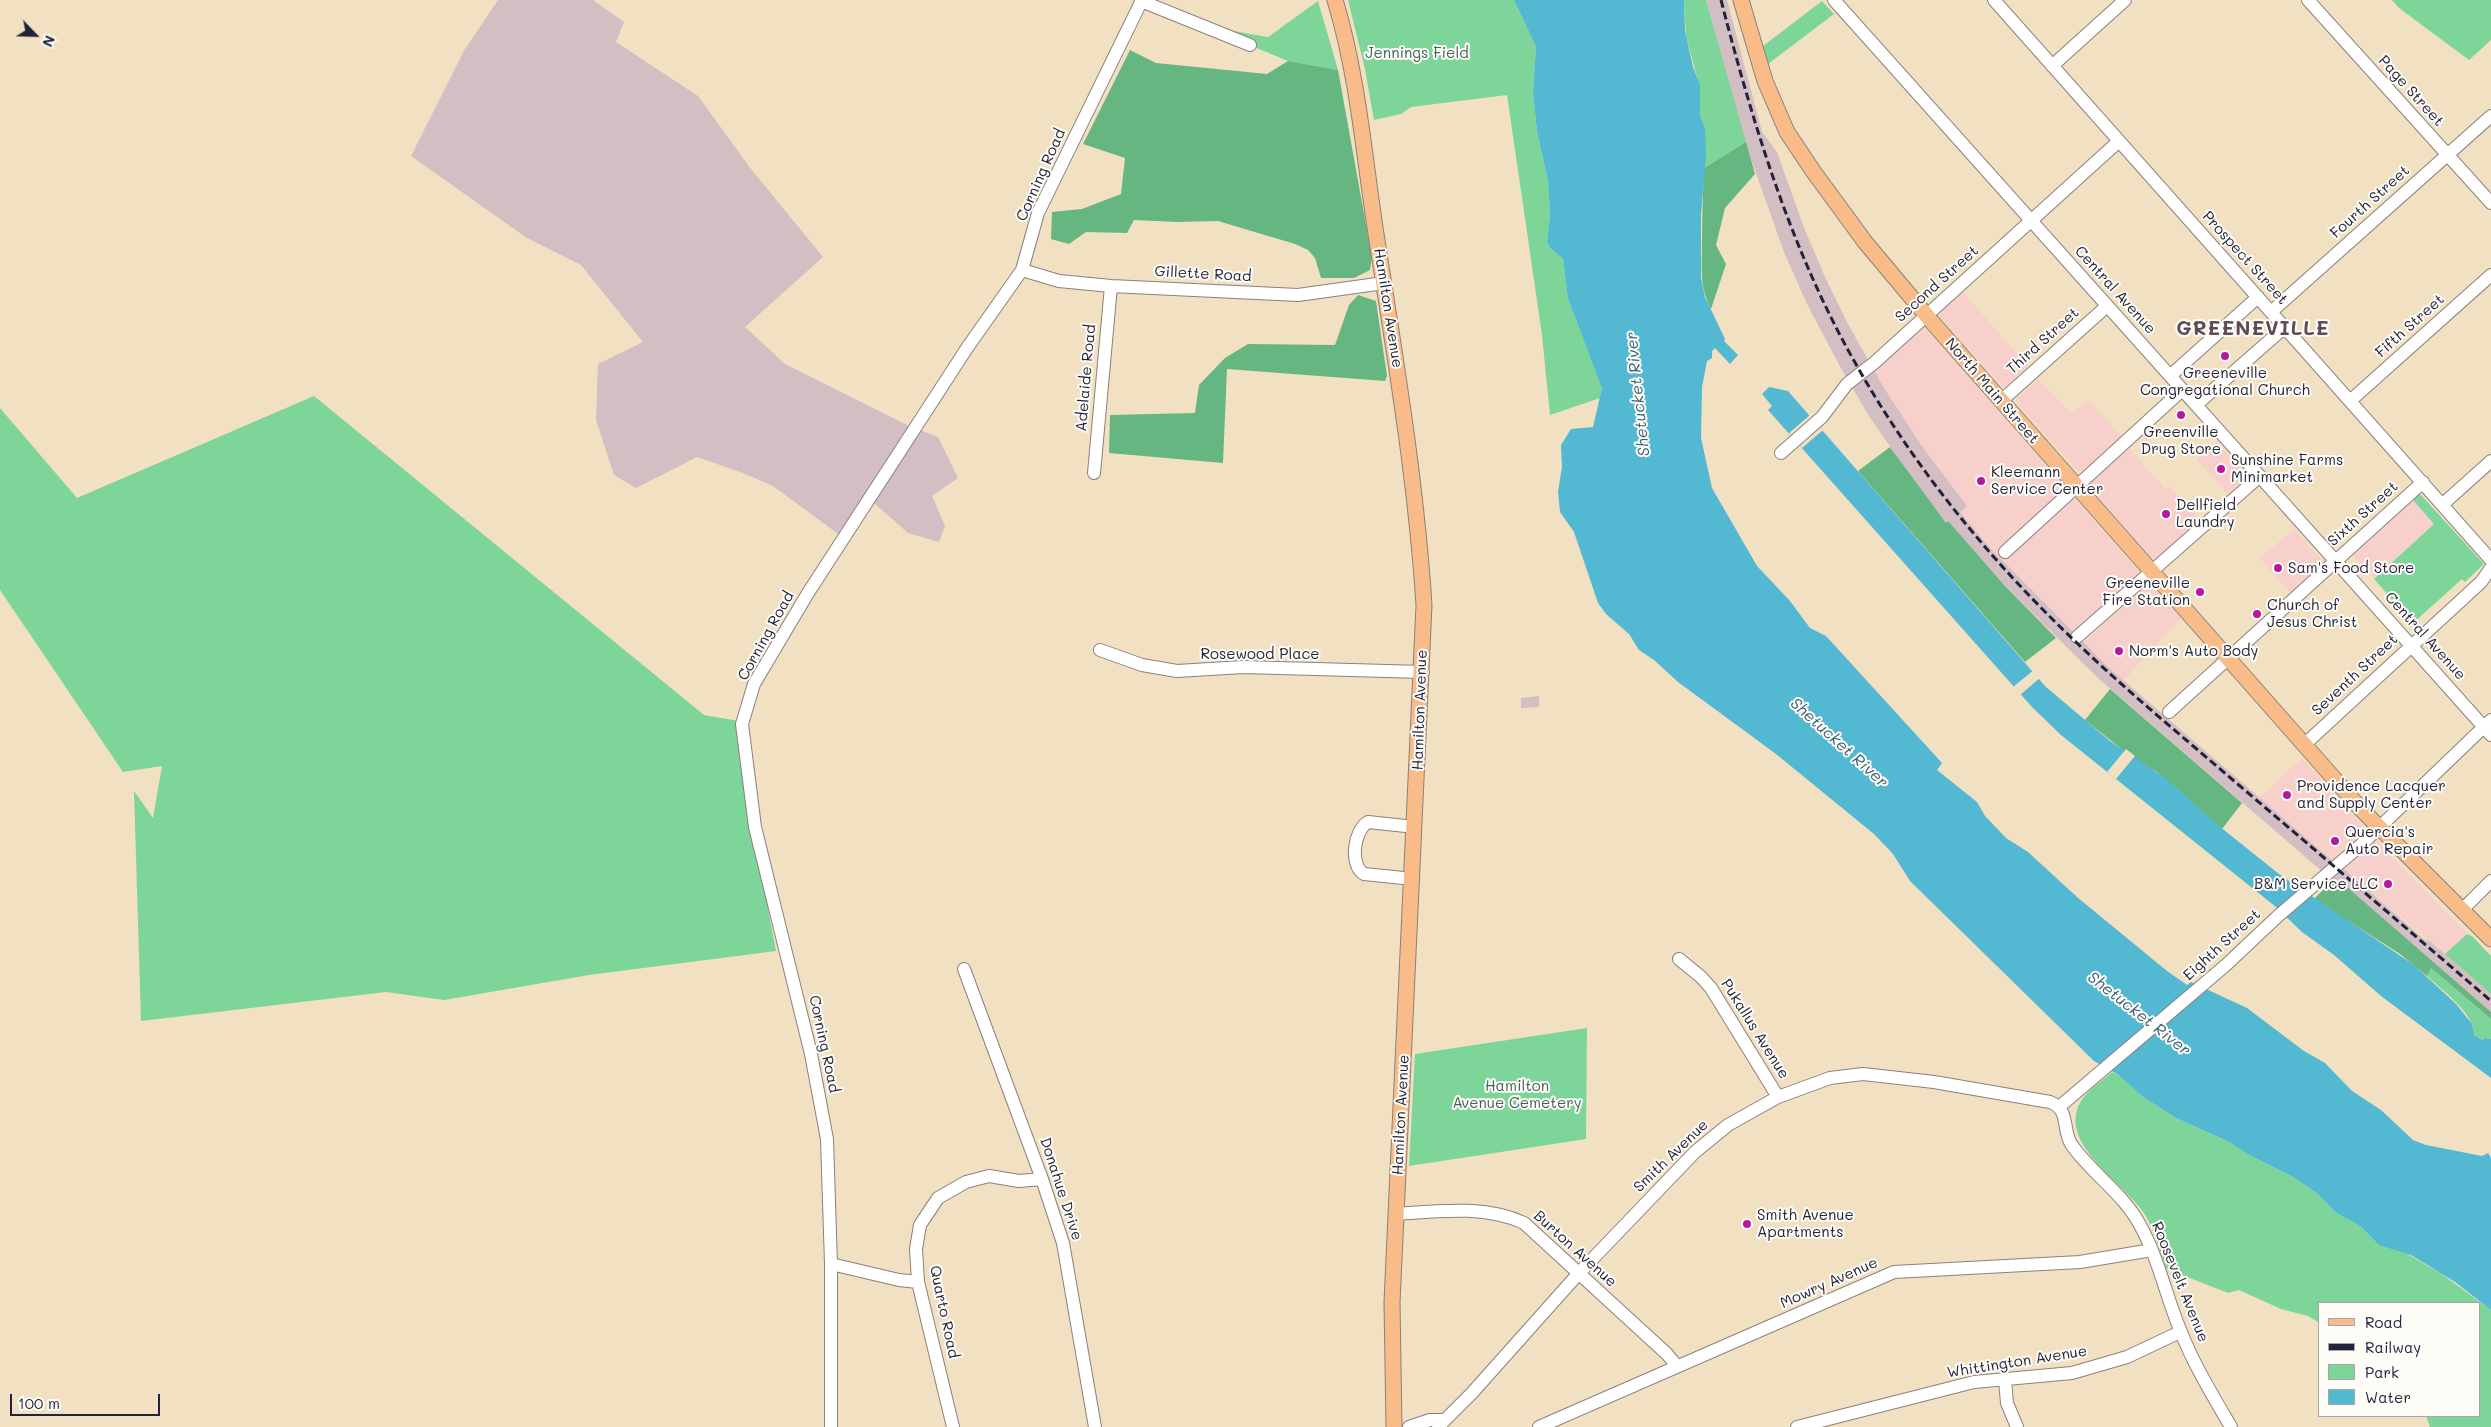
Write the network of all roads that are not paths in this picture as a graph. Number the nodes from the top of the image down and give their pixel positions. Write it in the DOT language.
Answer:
graph roads {
  1 [pos="1142,0"];
  2 [pos="1335,0"];
  3 [pos="1741,0"];
  4 [pos="1994,0"];
  5 [pos="2125,0"];
  6 [pos="2308,0"];
  7 [pos="1842,3"];
  8 [pos="1250,45"];
  9 [pos="2052,66"];
  10 [pos="2491,116"];
  11 [pos="2119,141"];
  12 [pos="2448,155"];
  13 [pos="2491,203"];
  14 [pos="2031,221"];
  15 [pos="1022,270"];
  16 [pos="2491,275"];
  17 [pos="1384,283"];
  18 [pos="1111,286"];
  19 [pos="2258,297"];
  20 [pos="2107,306"];
  21 [pos="2271,312"];
  22 [pos="1926,316"];
  23 [pos="2285,327"];
  24 [pos="2170,376"];
  25 [pos="2182,390"];
  26 [pos="2001,401"];
  27 [pos="2350,401"];
  28 [pos="2196,405"];
  29 [pos="1781,453"];
  30 [pos="2491,462"];
  31 [pos="1094,473"];
  32 [pos="2260,476"];
  33 [pos="2423,482"];
  34 [pos="2076,486"];
  35 [pos="2442,504"];
  36 [pos="2004,552"];
  37 [pos="2491,560"];
  38 [pos="2335,561"];
  39 [pos="2491,568"];
  40 [pos="2152,572"];
  41 [pos="2077,637"];
  42 [pos="2411,646"];
  43 [pos="1100,650"];
  44 [pos="2229,658"];
  45 [pos="1423,672"];
  46 [pos="2169,712"];
  47 [pos="2488,727"];
  48 [pos="2305,744"];
  49 [pos="1415,827"];
  50 [pos="2380,828"];
  51 [pos="1413,879"];
  52 [pos="2491,881"];
  53 [pos="2462,910"];
  54 [pos="2491,939"];
  55 [pos="1680,959"];
  56 [pos="964,970"];
  57 [pos="1778,1097"];
  58 [pos="2059,1107"];
  59 [pos="1042,1179"];
  60 [pos="1396,1214"];
  61 [pos="2152,1250"];
  62 [pos="831,1264"];
  63 [pos="1579,1273"];
  64 [pos="918,1282"];
  65 [pos="2180,1332"];
  66 [pos="1677,1366"];
  67 [pos="2005,1380"];
  68 [pos="1443,1425"];
  69 [pos="1813,1425"];
  70 [pos="831,1427"];
  71 [pos="953,1427"];
  72 [pos="1095,1427"];
  73 [pos="1394,1427"];
  74 [pos="1409,1427"];
  75 [pos="1539,1427"];
  76 [pos="1797,1427"];
  77 [pos="2017,1427"];
  78 [pos="2231,1427"];
  1 -- 8 [label="street"];
  1 -- 15 [label="street, Corning Road"];
  2 -- 17 [label="main road, Hamilton Avenue"];
  3 -- 22 [label="main road, North Main Street"];
  4 -- 9 [label="street, Prospect Street"];
  5 -- 9 [label="street"];
  6 -- 12 [label="street, Page Street"];
  7 -- 14 [label="street, Central Avenue"];
  9 -- 11 [label="street, Prospect Street"];
  10 -- 12 [label="street, Fourth Street"];
  11 -- 14 [label="street, Second Street"];
  11 -- 19 [label="street, Prospect Street"];
  12 -- 13 [label="street, Page Street"];
  12 -- 21 [label="street, Fourth Street"];
  14 -- 20 [label="street, Central Avenue"];
  14 -- 22 [label="street, Second Street"];
  15 -- 18 [label="street, Gillette Road"];
  15 -- 62 [label="street, Corning Road"];
  16 -- 27 [label="street, Fifth Street"];
  17 -- 18 [label="street, Gillette Road"];
  17 -- 45 [label="main road, Hamilton Avenue"];
  18 -- 31 [label="street, Adelaide Road"];
  19 -- 21 [label="street, Prospect Street"];
  19 -- 24 [label="street"];
  20 -- 24 [label="street, Central Avenue"];
  20 -- 26 [label="street, Third Street"];
  21 -- 23 [label="street, Prospect Street"];
  22 -- 26 [label="main road, North Main Street"];
  22 -- 29 [label="street, Second Street"];
  23 -- 27 [label="street, Prospect Street"];
  23 -- 28 [label="street"];
  24 -- 25 [label="street, Central Avenue"];
  25 -- 28 [label="street, Central Avenue"];
  25 -- 34 [label="street"];
  26 -- 34 [label="main road, North Main Street"];
  27 -- 33 [label="street, Prospect Street"];
  28 -- 32 [label="street, Central Avenue"];
  30 -- 35 [label="street"];
  32 -- 38 [label="street, Central Avenue"];
  32 -- 40 [label="street"];
  33 -- 35 [label="street, Prospect Street"];
  33 -- 38 [label="street, Sixth Street"];
  34 -- 36 [label="street"];
  34 -- 40 [label="main road, North Main Street"];
  35 -- 37 [label="street, Prospect Street"];
  38 -- 42 [label="street, Central Avenue"];
  38 -- 44 [label="street, Sixth Street"];
  39 -- 42 [label="street, Seventh Street"];
  40 -- 41 [label="street"];
  40 -- 44 [label="main road, North Main Street"];
  42 -- 47 [label="street, Central Avenue"];
  42 -- 48 [label="street, Seventh Street"];
  43 -- 45 [label="street, Rosewood Place"];
  44 -- 46 [label="street, Sixth Street"];
  44 -- 48 [label="main road, North Main Street"];
  45 -- 49 [label="main road, Hamilton Avenue"];
  47 -- 50 [label="street, Eighth Street"];
  48 -- 50 [label="main road, North Main Street"];
  49 -- 51 [label="main road, Hamilton Avenue"];
  49 -- 51 [label="street"];
  50 -- 53 [label="main road, North Main Street"];
  50 -- 58 [label="street, Eighth Street"];
  51 -- 60 [label="main road, Hamilton Avenue"];
  52 -- 53 [label="street"];
  53 -- 54 [label="main road, North Main Street"];
  55 -- 57 [label="street, Pukallus Avenue"];
  56 -- 59 [label="street, Donahue Drive"];
  57 -- 58 [label="street, Smith Avenue"];
  57 -- 63 [label="street, Smith Avenue"];
  58 -- 61 [label="street, Roosevelt Avenue"];
  59 -- 64 [label="street, Quarto Road"];
  59 -- 72 [label="street, Donahue Drive"];
  60 -- 63 [label="street, Burton Avenue"];
  60 -- 73 [label="main road, Hamilton Avenue"];
  61 -- 65 [label="street, Roosevelt Avenue"];
  61 -- 66 [label="street, Mowry Avenue"];
  62 -- 64 [label="street"];
  62 -- 70 [label="street, Corning Road"];
  63 -- 66 [label="street, Burton Avenue"];
  63 -- 68 [label="street, Smith Avenue"];
  64 -- 71 [label="street, Quarto Road"];
  65 -- 67 [label="street, Whittington Avenue"];
  65 -- 78 [label="street, Roosevelt Avenue"];
  66 -- 75 [label="street, Mowry Avenue"];
  67 -- 69 [label="street, Whittington Avenue"];
  67 -- 77 [label="street"];
  68 -- 74 [label="street, Smith Avenue"];
  69 -- 76 [label="street, Whittington Avenue"];
}
